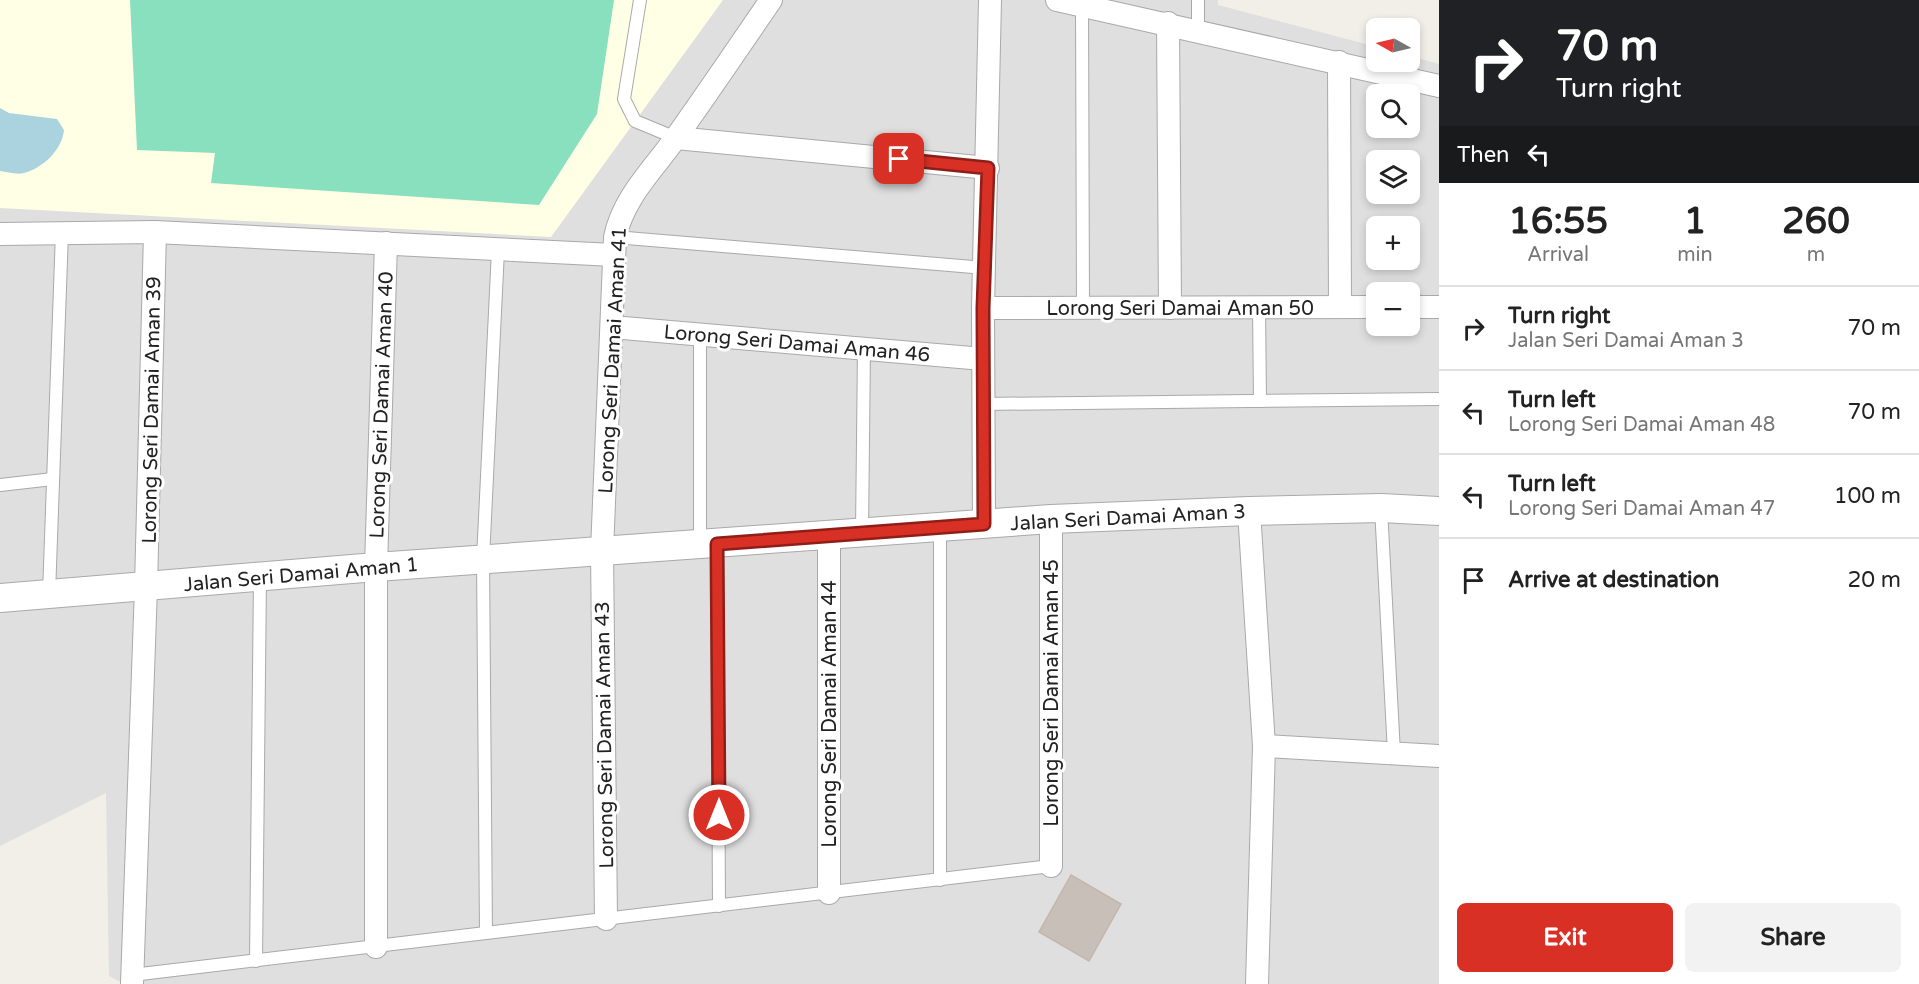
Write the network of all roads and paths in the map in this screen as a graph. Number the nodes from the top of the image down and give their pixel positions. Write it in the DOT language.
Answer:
graph roads {
  1 [pos="640,0"];
  2 [pos="771,0"];
  3 [pos="990,0"];
  4 [pos="1058,0"];
  5 [pos="1198,0"];
  6 [pos="1082,5"];
  7 [pos="1168,23"];
  8 [pos="1198,30"];
  9 [pos="1339,62"];
  10 [pos="1439,86"];
  11 [pos="676,138"];
  12 [pos="988,168"];
  13 [pos="62,232"];
  14 [pos="155,232"];
  15 [pos="2,240"];
  16 [pos="386,243"];
  17 [pos="615,246"];
  18 [pos="498,250"];
  19 [pos="985,268"];
  20 [pos="1439,306"];
  21 [pos="1259,307"];
  22 [pos="1340,307"];
  23 [pos="1366,307"];
  24 [pos="1420,307"];
  25 [pos="983,308"];
  26 [pos="1083,308"];
  27 [pos="1170,308"];
  28 [pos="612,327"];
  29 [pos="700,334"];
  30 [pos="864,348"];
  31 [pos="983,359"];
  32 [pos="1439,399"];
  33 [pos="1260,401"];
  34 [pos="983,404"];
  35 [pos="53,479"];
  36 [pos="0,484"];
  37 [pos="1382,508"];
  38 [pos="1250,511"];
  39 [pos="1439,511"];
  40 [pos="1051,519"];
  41 [pos="984,524"];
  42 [pos="940,527"];
  43 [pos="862,533"];
  44 [pos="829,536"];
  45 [pos="709,545"];
  46 [pos="602,551"];
  47 [pos="483,559"];
  48 [pos="376,567"];
  49 [pos="260,577"];
  50 [pos="146,587"];
  51 [pos="49,595"];
  52 [pos="0,598"];
  53 [pos="1264,746"];
  54 [pos="1394,753"];
  55 [pos="1439,756"];
  56 [pos="1051,866"];
  57 [pos="940,880"];
  58 [pos="829,893"];
  59 [pos="719,906"];
  60 [pos="606,919"];
  61 [pos="486,933"];
  62 [pos="376,946"];
  63 [pos="256,961"];
  64 [pos="132,980"];
  65 [pos="1257,984"];
  1 -- 11 [label="lane"];
  2 -- 11 [label="street, Lorong Seri Damai Aman 41"];
  3 -- 12 [label="street"];
  4 -- 6 [label="street"];
  5 -- 8 [label="lane"];
  6 -- 7 [label="street"];
  6 -- 26 [label="lane"];
  7 -- 8 [label="street"];
  7 -- 27 [label="street"];
  8 -- 9 [label="street"];
  9 -- 10 [label="street"];
  9 -- 22 [label="street"];
  11 -- 12 [label="street"];
  11 -- 17 [label="street, Lorong Seri Damai Aman 41"];
  12 -- 19 [label="street"];
  13 -- 14 [label="street"];
  13 -- 15 [label="street"];
  13 -- 35 [label="lane"];
  14 -- 16 [label="street"];
  14 -- 50 [label="street, Lorong Seri Damai Aman 39"];
  16 -- 18 [label="street"];
  16 -- 48 [label="street, Lorong Seri Damai Aman 40"];
  17 -- 18 [label="street"];
  17 -- 19 [label="lane"];
  17 -- 28 [label="street, Lorong Seri Damai Aman 41"];
  18 -- 47 [label="lane"];
  19 -- 25 [label="street"];
  20 -- 24 [label="street"];
  21 -- 22 [label="street, Lorong Seri Damai Aman 50"];
  21 -- 27 [label="street, Lorong Seri Damai Aman 50"];
  21 -- 33 [label="lane"];
  22 -- 23 [label="street, Lorong Seri Damai Aman 50"];
  25 -- 26 [label="street, Lorong Seri Damai Aman 50"];
  25 -- 31 [label="street"];
  26 -- 27 [label="street, Lorong Seri Damai Aman 50"];
  28 -- 29 [label="street, Lorong Seri Damai Aman 46"];
  28 -- 46 [label="street, Lorong Seri Damai Aman 41"];
  29 -- 30 [label="street, Lorong Seri Damai Aman 46"];
  29 -- 45 [label="lane"];
  30 -- 31 [label="street, Lorong Seri Damai Aman 46"];
  30 -- 43 [label="lane"];
  31 -- 34 [label="street"];
  32 -- 33 [label="lane"];
  33 -- 34 [label="lane"];
  34 -- 41 [label="street"];
  35 -- 36 [label="lane"];
  35 -- 51 [label="lane"];
  37 -- 38 [label="street, Jalan Seri Damai Aman 3"];
  37 -- 39 [label="street, Jalan Seri Damai Aman 3"];
  37 -- 54 [label="lane"];
  38 -- 40 [label="street, Jalan Seri Damai Aman 3"];
  38 -- 53 [label="street"];
  40 -- 41 [label="street, Jalan Seri Damai Aman 3"];
  40 -- 56 [label="street, Lorong Seri Damai Aman 45"];
  41 -- 42 [label="street, Jalan Seri Damai Aman 3"];
  42 -- 43 [label="street, Jalan Seri Damai Aman 3"];
  42 -- 57 [label="lane"];
  43 -- 44 [label="street, Jalan Seri Damai Aman 3"];
  44 -- 45 [label="street, Jalan Seri Damai Aman 3"];
  44 -- 58 [label="street, Lorong Seri Damai Aman 44"];
  45 -- 46 [label="street, Jalan Seri Damai Aman 3"];
  45 -- 59 [label="lane"];
  46 -- 47 [label="street, Jalan Seri Damai Aman 1"];
  46 -- 60 [label="street, Lorong Seri Damai Aman 43"];
  47 -- 48 [label="street, Jalan Seri Damai Aman 1"];
  47 -- 61 [label="lane"];
  48 -- 49 [label="street, Jalan Seri Damai Aman 1"];
  48 -- 62 [label="street, Lorong Seri Damai Aman 40"];
  49 -- 50 [label="street, Jalan Seri Damai Aman 1"];
  49 -- 63 [label="lane"];
  50 -- 51 [label="street, Jalan Seri Damai Aman 1"];
  50 -- 64 [label="street, Lorong Seri Damai Aman 39"];
  51 -- 52 [label="street, Jalan Seri Damai Aman 1"];
  53 -- 54 [label="street"];
  53 -- 65 [label="street"];
  54 -- 55 [label="street"];
  56 -- 57 [label="lane"];
  57 -- 58 [label="lane"];
  58 -- 59 [label="lane"];
  59 -- 60 [label="lane"];
  60 -- 61 [label="lane"];
  61 -- 62 [label="lane"];
  62 -- 63 [label="lane"];
  63 -- 64 [label="lane"];
}
